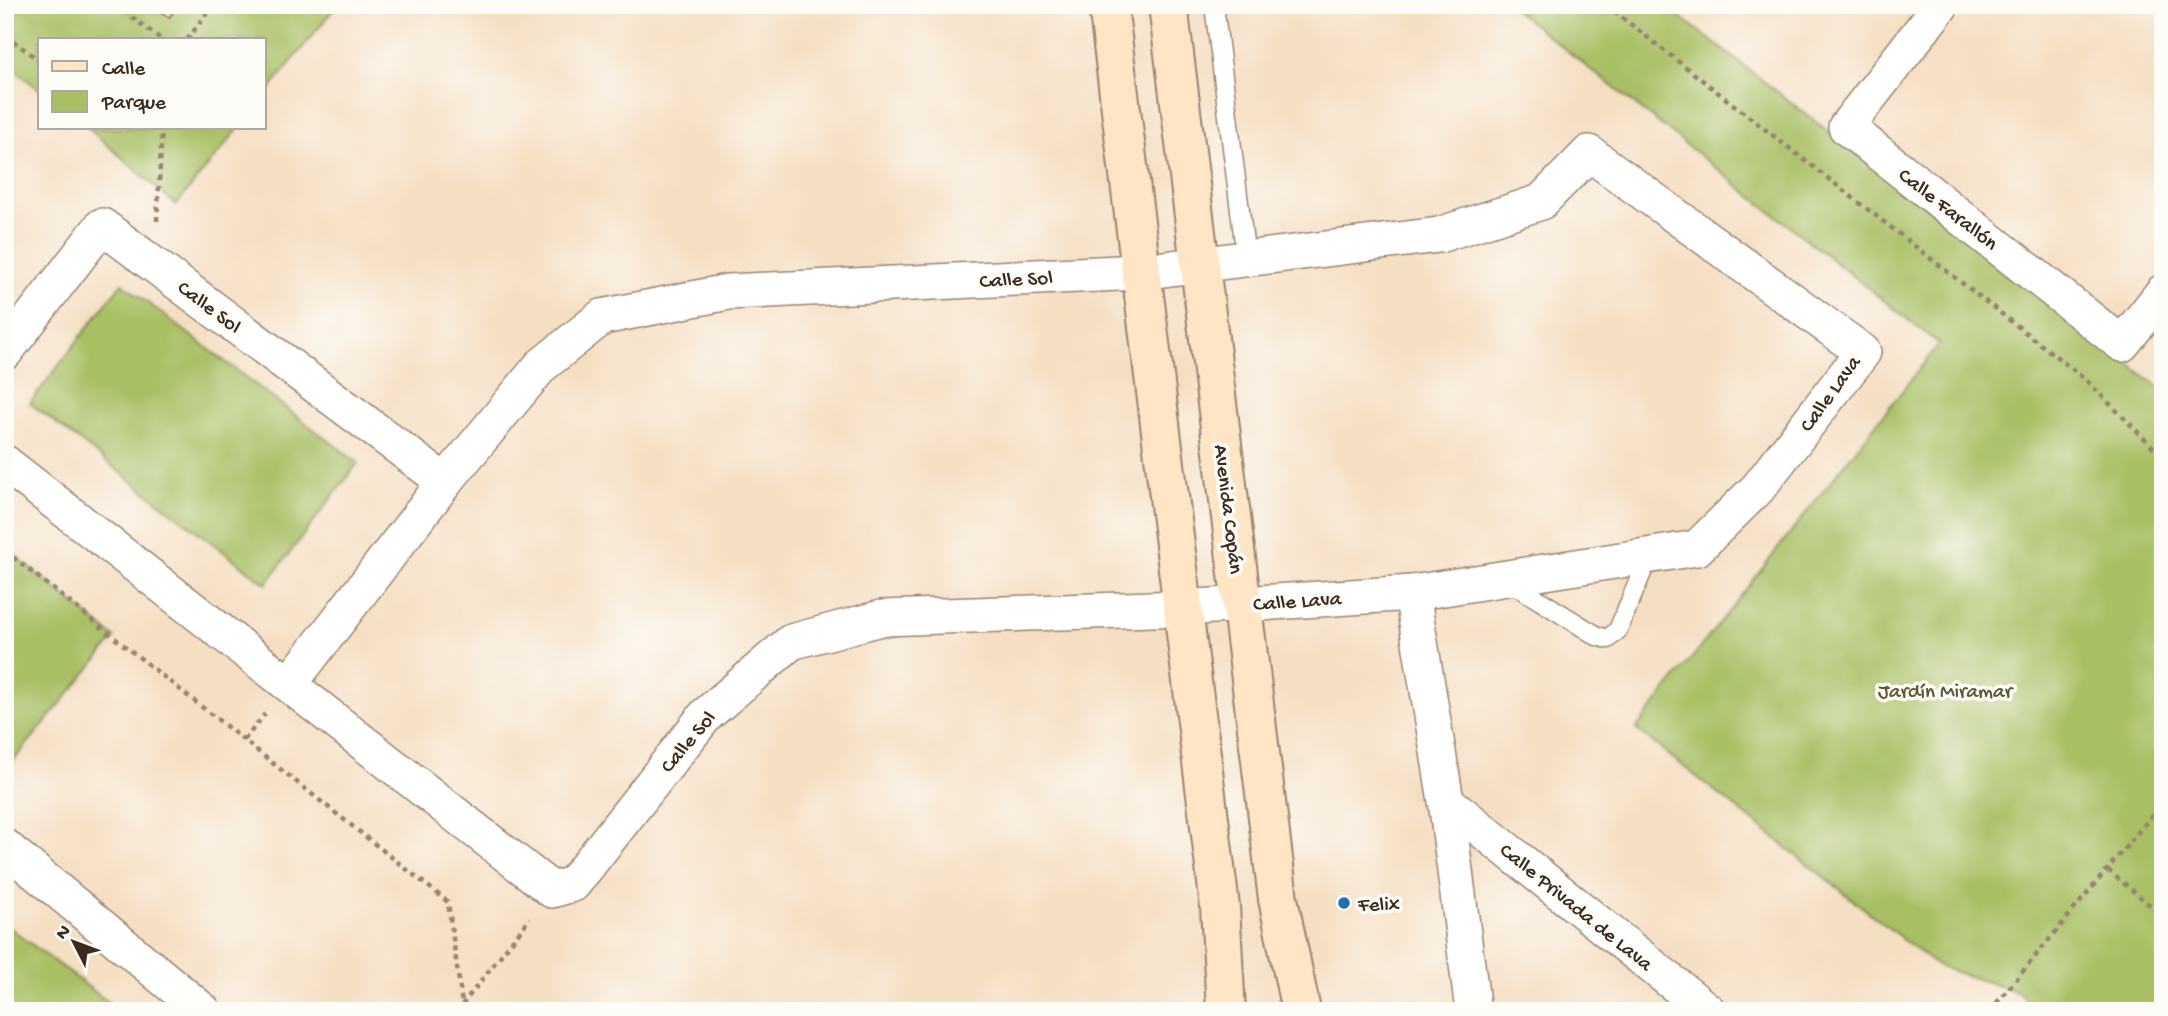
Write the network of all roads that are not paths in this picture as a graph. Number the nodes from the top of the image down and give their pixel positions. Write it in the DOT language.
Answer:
graph roads {
  1 [pos="1108,5"];
  2 [pos="1168,5"];
  3 [pos="1214,5"];
  4 [pos="1941,5"];
  5 [pos="1246,258"];
  6 [pos="1200,264"];
  7 [pos="1139,272"];
  8 [pos="2163,292"];
  9 [pos="5,352"];
  10 [pos="5,463"];
  11 [pos="445,482"];
  12 [pos="1649,555"];
  13 [pos="1504,578"];
  14 [pos="1412,593"];
  15 [pos="1241,603"];
  16 [pos="1183,608"];
  17 [pos="290,683"];
  18 [pos="1446,801"];
  19 [pos="5,847"];
  20 [pos="203,1011"];
  21 [pos="1226,1011"];
  22 [pos="1301,1011"];
  23 [pos="1473,1011"];
  24 [pos="1709,1011"];
  1 -- 7 [label="street"];
  2 -- 6 [label="street, Avenida Copán"];
  3 -- 5 [label="lane"];
  4 -- 8 [label="street, Calle Farallón"];
  5 -- 6 [label="street, Calle Lava"];
  5 -- 12 [label="street, Calle Lava"];
  6 -- 7 [label="street, Calle Sol"];
  6 -- 15 [label="street, Avenida Copán"];
  7 -- 11 [label="street, Calle Sol"];
  7 -- 16 [label="street"];
  9 -- 11 [label="street, Calle Sol"];
  10 -- 17 [label="street"];
  11 -- 17 [label="street, Calle Sol"];
  12 -- 13 [label="street, Calle Lava"];
  12 -- 13 [label="lane"];
  13 -- 14 [label="street, Calle Lava"];
  14 -- 15 [label="street, Calle Lava"];
  14 -- 18 [label="street"];
  15 -- 16 [label="street, Calle Lava"];
  15 -- 22 [label="street, Avenida Copán"];
  16 -- 17 [label="street, Calle Sol"];
  16 -- 21 [label="street"];
  18 -- 23 [label="street"];
  18 -- 24 [label="street, Calle Privada de Lava"];
  19 -- 20 [label="street"];
}
